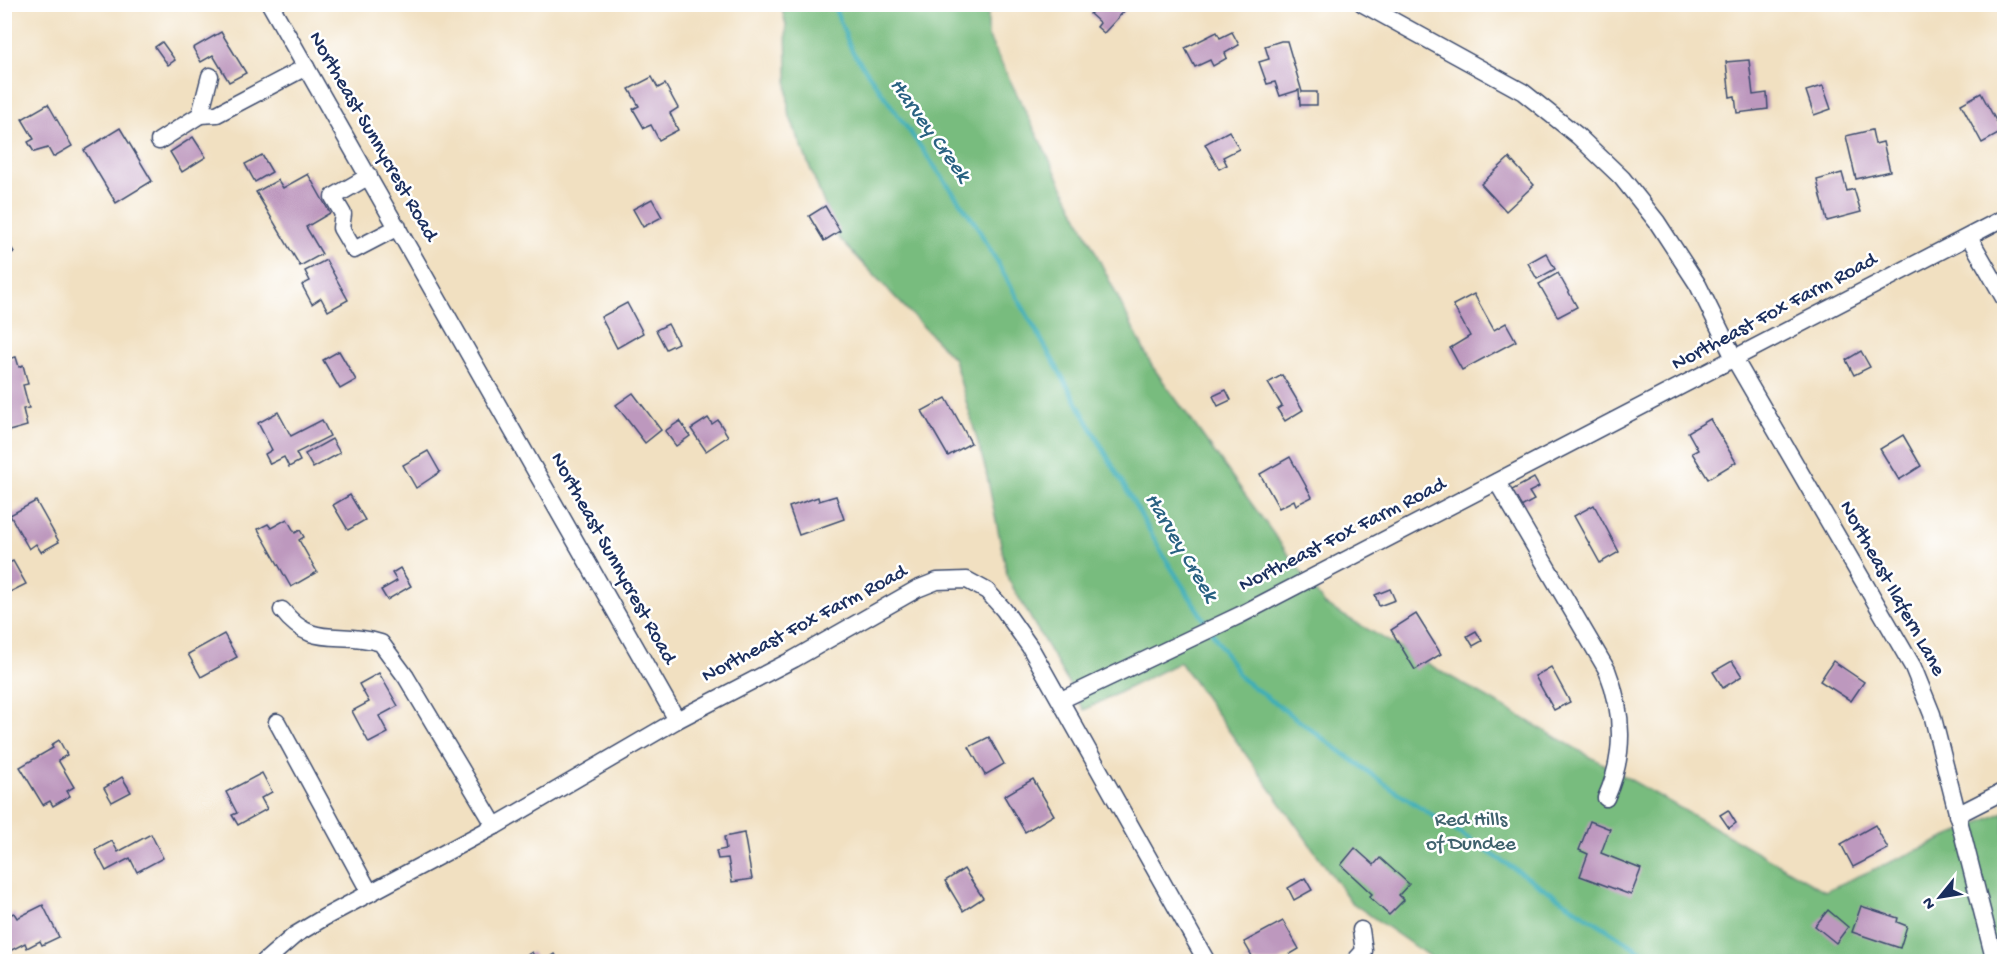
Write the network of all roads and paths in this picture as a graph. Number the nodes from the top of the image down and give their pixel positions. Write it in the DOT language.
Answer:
graph roads {
  1 [pos="270,4"];
  2 [pos="1366,5"];
  3 [pos="306,67"];
  4 [pos="210,76"];
  5 [pos="200,115"];
  6 [pos="159,141"];
  7 [pos="369,176"];
  8 [pos="2004,218"];
  9 [pos="398,227"];
  10 [pos="1969,237"];
  11 [pos="2004,298"];
  12 [pos="1735,360"];
  13 [pos="1497,482"];
  14 [pos="282,610"];
  15 [pos="1061,700"];
  16 [pos="677,720"];
  17 [pos="277,722"];
  18 [pos="2004,791"];
  19 [pos="1606,798"];
  20 [pos="1957,815"];
  21 [pos="495,826"];
  22 [pos="370,893"];
  23 [pos="1361,930"];
  24 [pos="264,962"];
  25 [pos="1208,962"];
  26 [pos="1354,962"];
  27 [pos="1995,962"];
  1 -- 3 [label="street, Northeast Sunnycrest Road"];
  2 -- 12 [label="street, Northeast Ilafern Lane"];
  3 -- 5 [label="street"];
  3 -- 7 [label="street, Northeast Sunnycrest Road"];
  4 -- 5 [label="street"];
  5 -- 6 [label="street"];
  7 -- 9 [label="street, Northeast Sunnycrest Road"];
  7 -- 9 [label="street"];
  8 -- 10 [label="street, Northeast Fox Farm Road"];
  9 -- 16 [label="street, Northeast Sunnycrest Road"];
  10 -- 11 [label="street"];
  10 -- 12 [label="street, Northeast Fox Farm Road"];
  12 -- 13 [label="street, Northeast Fox Farm Road"];
  12 -- 20 [label="street, Northeast Ilafern Lane"];
  13 -- 15 [label="street, Northeast Fox Farm Road"];
  13 -- 19 [label="street"];
  14 -- 21 [label="street"];
  15 -- 16 [label="street, Northeast Fox Farm Road"];
  15 -- 25 [label="street"];
  16 -- 21 [label="street"];
  17 -- 22 [label="street"];
  18 -- 20 [label="street"];
  20 -- 27 [label="street, Northeast Ilafern Lane"];
  21 -- 22 [label="street"];
  22 -- 24 [label="street"];
  23 -- 26 [label="street"];
}
